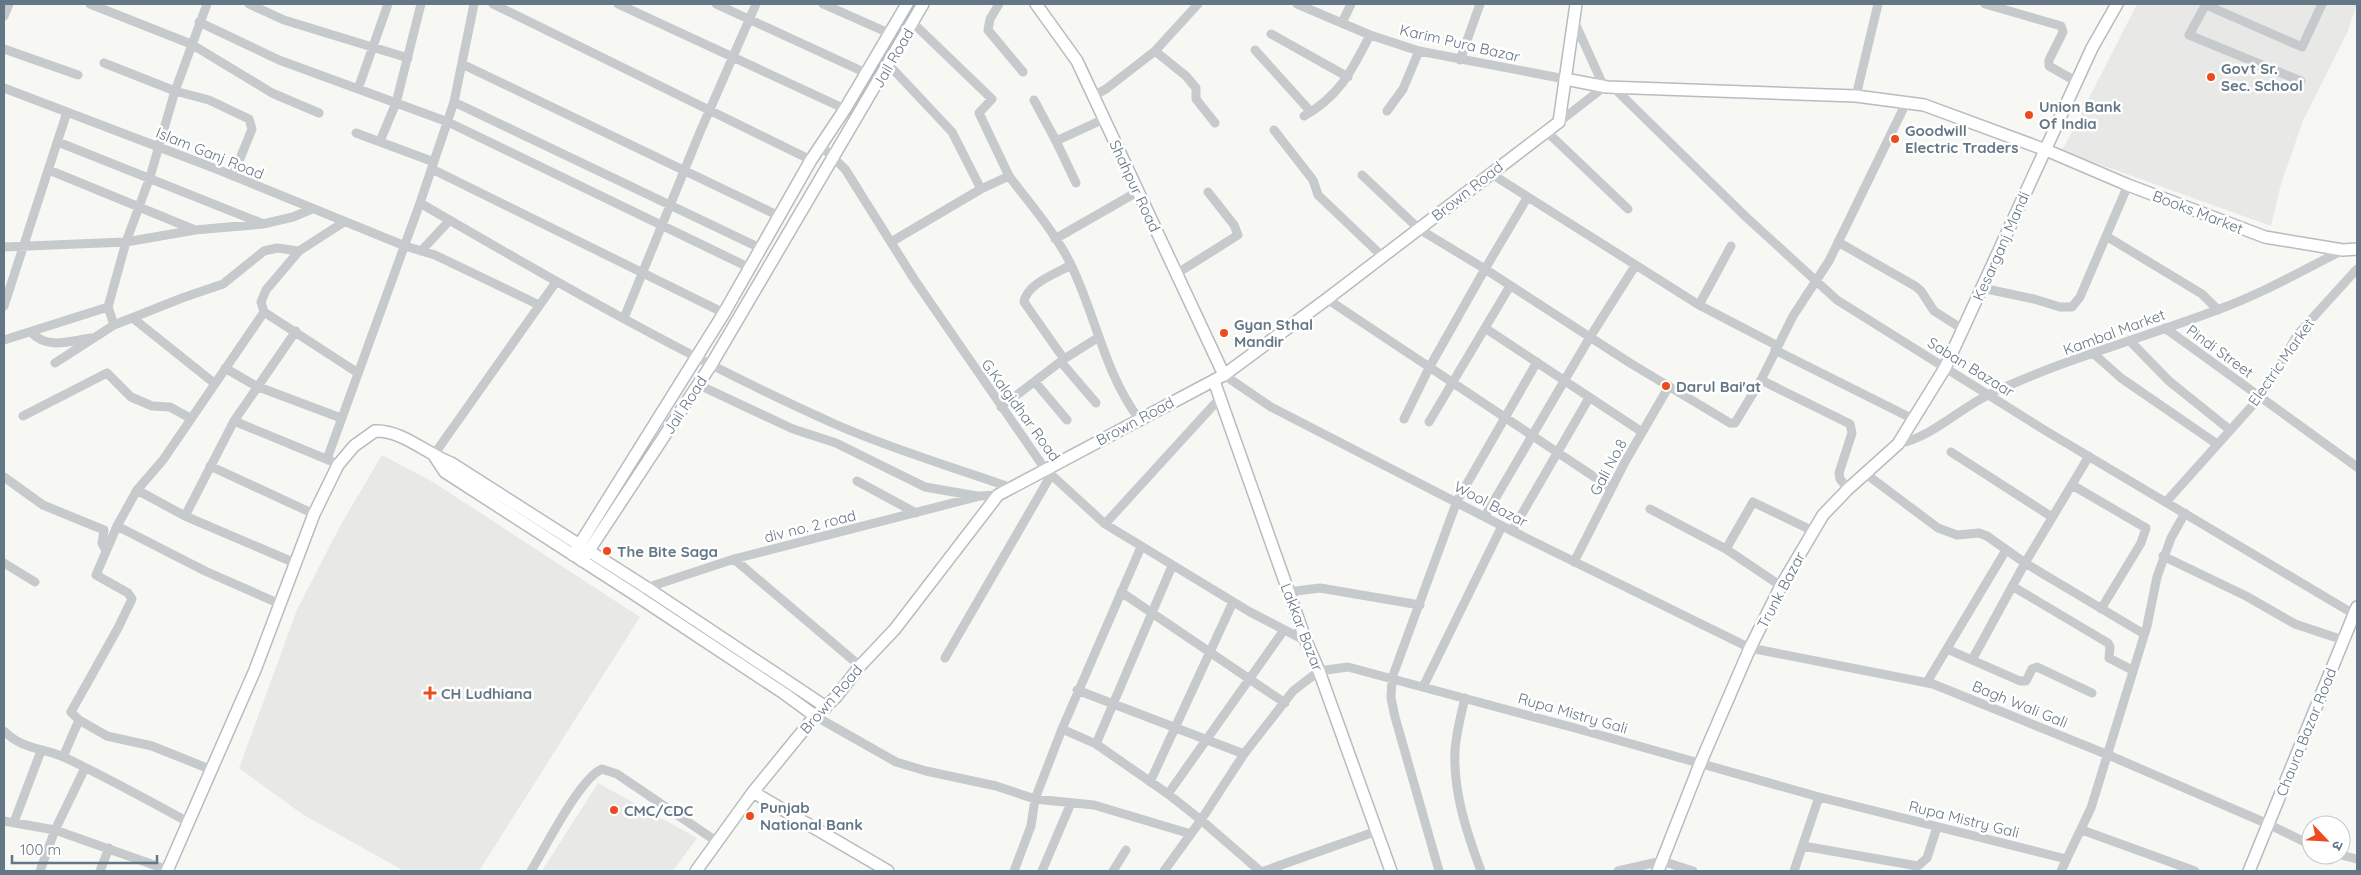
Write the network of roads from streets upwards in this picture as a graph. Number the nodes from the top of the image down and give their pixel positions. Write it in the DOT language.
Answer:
graph roads {
  1 [pos="9,4"];
  2 [pos="90,4"];
  3 [pos="207,4"];
  4 [pos="249,4"];
  5 [pos="388,4"];
  6 [pos="421,4"];
  7 [pos="474,4"];
  8 [pos="493,4"];
  9 [pos="618,4"];
  10 [pos="716,4"];
  11 [pos="756,4"];
  12 [pos="823,4"];
  13 [pos="907,4"];
  14 [pos="923,4"];
  15 [pos="999,4"];
  16 [pos="1036,4"];
  17 [pos="1198,4"];
  18 [pos="1299,4"];
  19 [pos="1351,4"];
  20 [pos="1480,4"];
  21 [pos="1576,4"];
  22 [pos="1869,4"];
  23 [pos="1985,4"];
  24 [pos="2116,4"];
  25 [pos="2322,4"];
  26 [pos="2206,5"];
  27 [pos="261,6"];
  28 [pos="1878,6"];
  29 [pos="4,16"];
  30 [pos="750,19"];
  31 [pos="199,22"];
  32 [pos="913,23"];
  33 [pos="1342,23"];
  34 [pos="1575,23"];
  35 [pos="891,34"];
  36 [pos="1271,34"];
  37 [pos="1370,35"];
  38 [pos="192,44"];
  39 [pos="374,48"];
  40 [pos="4,49"];
  41 [pos="1255,50"];
  42 [pos="1154,51"];
  43 [pos="1419,51"];
  44 [pos="733,57"];
  45 [pos="408,58"];
  46 [pos="1460,60"];
  47 [pos="104,62"];
  48 [pos="462,64"];
  49 [pos="889,65"];
  50 [pos="1023,72"];
  51 [pos="866,73"];
  52 [pos="78,75"];
  53 [pos="1348,77"];
  54 [pos="1564,79"];
  55 [pos="2301,81"];
  56 [pos="2077,82"];
  57 [pos="1609,87"];
  58 [pos="4,88"];
  59 [pos="358,89"];
  60 [pos="175,91"];
  61 [pos="1093,96"];
  62 [pos="1856,96"];
  63 [pos="1034,100"];
  64 [pos="1908,101"];
  65 [pos="454,102"];
  66 [pos="396,103"];
  67 [pos="846,109"];
  68 [pos="710,110"];
  69 [pos="1387,111"];
  70 [pos="67,112"];
  71 [pos="319,113"];
  72 [pos="1104,119"];
  73 [pos="448,122"];
  74 [pos="1216,122"];
  75 [pos="1559,122"];
  76 [pos="1274,130"];
  77 [pos="1546,131"];
  78 [pos="356,133"];
  79 [pos="380,141"];
  80 [pos="1056,141"];
  81 [pos="58,142"];
  82 [pos="821,146"];
  83 [pos="159,147"];
  84 [pos="2046,150"];
  85 [pos="833,156"];
  86 [pos="812,160"];
  87 [pos="433,165"];
  88 [pos="48,170"];
  89 [pos="684,172"];
  90 [pos="1490,172"];
  91 [pos="1362,175"];
  92 [pos="233,176"];
  93 [pos="1010,176"];
  94 [pos="150,177"];
  95 [pos="1076,183"];
  96 [pos="2128,185"];
  97 [pos="981,189"];
  98 [pos="1137,192"];
  99 [pos="1208,192"];
  100 [pos="1527,198"];
  101 [pos="420,203"];
  102 [pos="670,205"];
  103 [pos="139,206"];
  104 [pos="312,209"];
  105 [pos="1628,209"];
  106 [pos="779,216"];
  107 [pos="450,220"];
  108 [pos="344,222"];
  109 [pos="263,224"];
  110 [pos="662,225"];
  111 [pos="1419,229"];
  112 [pos="195,230"];
  113 [pos="2106,236"];
  114 [pos="1055,239"];
  115 [pos="126,242"];
  116 [pos="891,242"];
  117 [pos="1838,242"];
  118 [pos="23,246"];
  119 [pos="405,246"];
  120 [pos="1730,246"];
  121 [pos="4,247"];
  122 [pos="760,248"];
  123 [pos="2343,250"];
  124 [pos="2357,250"];
  125 [pos="299,251"];
  126 [pos="421,251"];
  127 [pos="1382,256"];
  128 [pos="1071,264"];
  129 [pos="1636,266"];
  130 [pos="748,267"];
  131 [pos="1485,269"];
  132 [pos="2357,269"];
  133 [pos="642,271"];
  134 [pos="1176,274"];
  135 [pos="556,282"];
  136 [pos="1817,282"];
  137 [pos="1510,286"];
  138 [pos="1982,288"];
  139 [pos="1327,299"];
  140 [pos="1700,305"];
  141 [pos="4,306"];
  142 [pos="539,306"];
  143 [pos="108,307"];
  144 [pos="2218,310"];
  145 [pos="264,312"];
  146 [pos="724,313"];
  147 [pos="134,318"];
  148 [pos="624,318"];
  149 [pos="114,325"];
  150 [pos="1485,328"];
  151 [pos="2165,328"];
  152 [pos="1964,330"];
  153 [pos="296,331"];
  154 [pos="31,332"];
  155 [pos="94,337"];
  156 [pos="1099,337"];
  157 [pos="1590,337"];
  158 [pos="4,340"];
  159 [pos="2130,341"];
  160 [pos="1958,342"];
  161 [pos="1776,348"];
  162 [pos="2094,354"];
  163 [pos="697,357"];
  164 [pos="1062,361"];
  165 [pos="1537,362"];
  166 [pos="56,363"];
  167 [pos="711,365"];
  168 [pos="225,368"];
  169 [pos="1429,368"];
  170 [pos="1945,368"];
  171 [pos="358,373"];
  172 [pos="1224,375"];
  173 [pos="1761,380"];
  174 [pos="1214,381"];
  175 [pos="1035,382"];
  176 [pos="1564,382"];
  177 [pos="214,383"];
  178 [pos="1452,383"];
  179 [pos="699,385"];
  180 [pos="256,386"];
  181 [pos="1669,386"];
  182 [pos="1989,394"];
  183 [pos="2260,397"];
  184 [pos="1220,398"];
  185 [pos="1589,398"];
  186 [pos="1096,403"];
  187 [pos="1001,407"];
  188 [pos="23,416"];
  189 [pos="190,418"];
  190 [pos="341,418"];
  191 [pos="1503,418"];
  192 [pos="1404,419"];
  193 [pos="1913,419"];
  194 [pos="1066,420"];
  195 [pos="1139,420"];
  196 [pos="234,421"];
  197 [pos="657,421"];
  198 [pos="1429,422"];
  199 [pos="670,430"];
  200 [pos="2230,430"];
  201 [pos="1642,432"];
  202 [pos="1531,436"];
  203 [pos="1898,444"];
  204 [pos="2217,444"];
  205 [pos="1558,452"];
  206 [pos="1951,452"];
  207 [pos="434,456"];
  208 [pos="2089,456"];
  209 [pos="327,459"];
  210 [pos="338,465"];
  211 [pos="210,466"];
  212 [pos="2357,466"];
  213 [pos="1048,472"];
  214 [pos="1866,474"];
  215 [pos="4,477"];
  216 [pos="857,481"];
  217 [pos="2072,485"];
  218 [pos="1012,488"];
  219 [pos="1611,488"];
  220 [pos="1848,489"];
  221 [pos="137,490"];
  222 [pos="998,495"];
  223 [pos="980,496"];
  224 [pos="1457,501"];
  225 [pos="2166,502"];
  226 [pos="1650,509"];
  227 [pos="916,513"];
  228 [pos="2185,513"];
  229 [pos="314,514"];
  230 [pos="185,516"];
  231 [pos="1485,516"];
  232 [pos="2052,517"];
  233 [pos="1105,524"];
  234 [pos="117,526"];
  235 [pos="1502,526"];
  236 [pos="1512,531"];
  237 [pos="1813,531"];
  238 [pos="1141,547"];
  239 [pos="1726,548"];
  240 [pos="2006,550"];
  241 [pos="106,552"];
  242 [pos="581,553"];
  243 [pos="2164,556"];
  244 [pos="734,559"];
  245 [pos="1574,562"];
  246 [pos="4,563"];
  247 [pos="295,563"];
  248 [pos="2025,563"];
  249 [pos="1172,566"];
  250 [pos="35,582"];
  251 [pos="1781,586"];
  252 [pos="2012,586"];
  253 [pos="647,588"];
  254 [pos="631,592"];
  255 [pos="1121,592"];
  256 [pos="1288,592"];
  257 [pos="1233,602"];
  258 [pos="280,604"];
  259 [pos="1420,605"];
  260 [pos="2101,609"];
  261 [pos="2356,612"];
  262 [pos="1151,613"];
  263 [pos="1284,630"];
  264 [pos="2144,634"];
  265 [pos="2344,640"];
  266 [pos="1306,641"];
  267 [pos="1750,648"];
  268 [pos="1947,649"];
  269 [pos="1211,653"];
  270 [pos="945,658"];
  271 [pos="1972,660"];
  272 [pos="860,666"];
  273 [pos="2132,670"];
  274 [pos="1319,671"];
  275 [pos="1392,678"];
  276 [pos="1250,679"];
  277 [pos="1927,682"];
  278 [pos="1423,687"];
  279 [pos="1077,690"];
  280 [pos="2092,693"];
  281 [pos="1465,698"];
  282 [pos="1284,703"];
  283 [pos="1113,704"];
  284 [pos="826,706"];
  285 [pos="815,716"];
  286 [pos="79,720"];
  287 [pos="1062,729"];
  288 [pos="1175,729"];
  289 [pos="4,733"];
  290 [pos="1205,740"];
  291 [pos="1096,744"];
  292 [pos="41,750"];
  293 [pos="1244,754"];
  294 [pos="2106,754"];
  295 [pos="63,757"];
  296 [pos="1700,764"];
  297 [pos="85,768"];
  298 [pos="212,770"];
  299 [pos="1150,782"];
  300 [pos="753,792"];
  301 [pos="1168,794"];
  302 [pos="1819,797"];
  303 [pos="1035,799"];
  304 [pos="1071,803"];
  305 [pos="4,820"];
  306 [pos="1201,820"];
  307 [pos="14,822"];
  308 [pos="188,822"];
  309 [pos="2268,824"];
  310 [pos="1937,827"];
  311 [pos="55,830"];
  312 [pos="2082,830"];
  313 [pos="1377,831"];
  314 [pos="1191,834"];
  315 [pos="2301,840"];
  316 [pos="716,842"];
  317 [pos="1803,846"];
  318 [pos="109,848"];
  319 [pos="1126,850"];
  320 [pos="2066,859"];
  321 [pos="1660,866"];
  322 [pos="40,871"];
  323 [pos="100,871"];
  324 [pos="168,871"];
  325 [pos="531,871"];
  326 [pos="696,871"];
  327 [pos="888,871"];
  328 [pos="1014,871"];
  329 [pos="1042,871"];
  330 [pos="1113,871"];
  331 [pos="1164,871"];
  332 [pos="1260,871"];
  333 [pos="1264,871"];
  334 [pos="1391,871"];
  335 [pos="1440,871"];
  336 [pos="1481,871"];
  337 [pos="1618,871"];
  338 [pos="1693,871"];
  339 [pos="1794,871"];
  340 [pos="2061,871"];
  341 [pos="2195,871"];
  342 [pos="2249,871"];
  1 -- 29 [label="street"];
  2 -- 38 [label="street"];
  3 -- 31 [label="street"];
  4 -- 27 [label="street"];
  5 -- 39 [label="street"];
  6 -- 45 [label="street"];
  7 -- 48 [label="street"];
  8 -- 68 [label="street"];
  9 -- 44 [label="street"];
  10 -- 30 [label="street"];
  11 -- 30 [label="street"];
  12 -- 35 [label="street"];
  13 -- 35 [label="street, Jail Road"];
  14 -- 32 [label="street, Jail Road"];
  15 -- 50 [label="street"];
  16 -- 61 [label="street, Shahpur Road"];
  17 -- 42 [label="street"];
  18 -- 33 [label="street, Karim Pura Bazar"];
  19 -- 33 [label="street"];
  20 -- 46 [label="street"];
  21 -- 34 [label="street"];
  22 -- 28 [label="street"];
  23 -- 56 [label="street"];
  24 -- 56 [label="street, Kesarganj Mandi"];
  25 -- 26 [label="street"];
  26 -- 55 [label="street"];
  27 -- 39 [label="street"];
  28 -- 62 [label="street"];
  30 -- 44 [label="street"];
  30 -- 51 [label="street"];
  31 -- 38 [label="street"];
  31 -- 59 [label="street"];
  32 -- 49 [label="street, Jail Road"];
  32 -- 93 [label="street"];
  33 -- 37 [label="street, Karim Pura Bazar"];
  34 -- 54 [label="street"];
  34 -- 57 [label="street"];
  35 -- 51 [label="street, Jail Road"];
  36 -- 53 [label="street"];
  37 -- 43 [label="street, Karim Pura Bazar"];
  37 -- 53 [label="street"];
  38 -- 60 [label="street"];
  38 -- 71 [label="street"];
  39 -- 45 [label="street"];
  39 -- 59 [label="street"];
  40 -- 52 [label="street"];
  41 -- 53 [label="street"];
  42 -- 61 [label="street"];
  42 -- 74 [label="street"];
  43 -- 46 [label="street, Karim Pura Bazar"];
  43 -- 69 [label="street"];
  44 -- 67 [label="street"];
  44 -- 68 [label="street"];
  45 -- 66 [label="street"];
  46 -- 54 [label="street, Karim Pura Bazar"];
  47 -- 60 [label="street"];
  48 -- 65 [label="street"];
  48 -- 89 [label="street"];
  49 -- 85 [label="street, Jail Road"];
  49 -- 97 [label="street"];
  51 -- 67 [label="street, Jail Road"];
  54 -- 57 [label="street, Books Market"];
  54 -- 75 [label="street"];
  56 -- 84 [label="street, Kesarganj Mandi"];
  57 -- 62 [label="street, Books Market"];
  57 -- 75 [label="street"];
  57 -- 136 [label="street, Saban Bazaar"];
  58 -- 70 [label="street, Islam Ganj Road"];
  59 -- 66 [label="street"];
  60 -- 83 [label="street"];
  60 -- 92 [label="street"];
  61 -- 72 [label="street, Shahpur Road"];
  62 -- 64 [label="street, Books Market"];
  63 -- 80 [label="street"];
  64 -- 84 [label="street, Books Market"];
  64 -- 117 [label="street"];
  65 -- 73 [label="street"];
  65 -- 102 [label="street"];
  66 -- 73 [label="street"];
  66 -- 79 [label="street"];
  67 -- 82 [label="street, Jail Road"];
  68 -- 86 [label="street"];
  68 -- 89 [label="street"];
  70 -- 81 [label="street"];
  70 -- 83 [label="street, Islam Ganj Road"];
  72 -- 80 [label="street"];
  72 -- 98 [label="street, Shahpur Road"];
  73 -- 87 [label="street"];
  73 -- 110 [label="street"];
  75 -- 77 [label="street, Brown Road"];
  76 -- 127 [label="street"];
  77 -- 90 [label="street, Brown Road"];
  77 -- 105 [label="street"];
  78 -- 79 [label="street"];
  79 -- 87 [label="street"];
  80 -- 95 [label="street"];
  81 -- 88 [label="street"];
  81 -- 94 [label="street"];
  82 -- 85 [label="street, G.Kalgidhar Road"];
  82 -- 86 [label="street, Jail Road"];
  83 -- 92 [label="street, Islam Ganj Road"];
  83 -- 94 [label="street"];
  84 -- 96 [label="street, Books Market"];
  84 -- 138 [label="street, Kesarganj Mandi"];
  85 -- 116 [label="street, G.Kalgidhar Road"];
  85 -- 167 [label="street, Jail Road"];
  86 -- 106 [label="street, Jail Road"];
  87 -- 101 [label="street"];
  87 -- 133 [label="street"];
  88 -- 103 [label="street"];
  88 -- 118 [label="street"];
  89 -- 102 [label="street"];
  89 -- 106 [label="street"];
  90 -- 100 [label="street"];
  90 -- 111 [label="street, Brown Road"];
  91 -- 111 [label="street"];
  92 -- 104 [label="street, Islam Ganj Road"];
  93 -- 97 [label="street"];
  93 -- 114 [label="street"];
  94 -- 103 [label="street"];
  94 -- 109 [label="street"];
  96 -- 113 [label="street"];
  96 -- 123 [label="street, Books Market"];
  97 -- 116 [label="street"];
  98 -- 114 [label="street"];
  98 -- 134 [label="street, Shahpur Road"];
  99 -- 134 [label="street"];
  100 -- 129 [label="street"];
  100 -- 131 [label="street"];
  101 -- 107 [label="street"];
  101 -- 119 [label="street"];
  102 -- 110 [label="street"];
  102 -- 122 [label="street"];
  103 -- 112 [label="street"];
  103 -- 115 [label="street"];
  104 -- 108 [label="street, Islam Ganj Road"];
  104 -- 109 [label="street"];
  106 -- 122 [label="street, Jail Road"];
  107 -- 126 [label="street"];
  107 -- 135 [label="street"];
  108 -- 119 [label="street, Islam Ganj Road"];
  108 -- 125 [label="street"];
  109 -- 112 [label="street"];
  110 -- 130 [label="street"];
  110 -- 133 [label="street"];
  111 -- 127 [label="street, Brown Road"];
  111 -- 131 [label="street"];
  112 -- 115 [label="street"];
  113 -- 138 [label="street"];
  113 -- 144 [label="street"];
  114 -- 128 [label="street"];
  115 -- 118 [label="street"];
  115 -- 143 [label="street"];
  116 -- 187 [label="street, G.Kalgidhar Road"];
  117 -- 136 [label="street"];
  117 -- 152 [label="street"];
  118 -- 121 [label="street"];
  118 -- 141 [label="street"];
  119 -- 126 [label="street, Islam Ganj Road"];
  119 -- 171 [label="street"];
  120 -- 140 [label="street"];
  122 -- 130 [label="street, Jail Road"];
  123 -- 124 [label="street, Books Market"];
  123 -- 144 [label="street, Kambal Market"];
  125 -- 145 [label="street"];
  125 -- 147 [label="street"];
  126 -- 142 [label="street, Islam Ganj Road"];
  127 -- 139 [label="street, Brown Road"];
  128 -- 156 [label="street"];
  128 -- 164 [label="street"];
  129 -- 140 [label="street"];
  129 -- 157 [label="street"];
  130 -- 146 [label="street, Jail Road"];
  131 -- 137 [label="street"];
  131 -- 169 [label="street"];
  132 -- 183 [label="street, Electric Market"];
  133 -- 146 [label="street"];
  133 -- 148 [label="street"];
  134 -- 172 [label="street, Shahpur Road"];
  135 -- 142 [label="street"];
  135 -- 148 [label="street"];
  136 -- 161 [label="street"];
  136 -- 170 [label="street, Saban Bazaar"];
  137 -- 150 [label="street"];
  137 -- 157 [label="street"];
  138 -- 152 [label="street, Kesarganj Mandi"];
  139 -- 169 [label="street"];
  139 -- 172 [label="street, Brown Road"];
  140 -- 161 [label="street"];
  142 -- 207 [label="street"];
  143 -- 149 [label="street"];
  143 -- 154 [label="street"];
  144 -- 151 [label="street, Kambal Market"];
  145 -- 153 [label="street"];
  145 -- 168 [label="street"];
  146 -- 163 [label="street, Jail Road"];
  147 -- 149 [label="street"];
  147 -- 177 [label="street"];
  148 -- 163 [label="street"];
  149 -- 155 [label="street"];
  150 -- 165 [label="street"];
  150 -- 178 [label="street"];
  151 -- 159 [label="street, Kambal Market"];
  151 -- 183 [label="street, Pindi Street"];
  152 -- 160 [label="street, Kesarganj Mandi"];
  153 -- 171 [label="street"];
  153 -- 180 [label="street"];
  154 -- 155 [label="street"];
  154 -- 158 [label="street"];
  155 -- 166 [label="street"];
  156 -- 164 [label="street"];
  156 -- 195 [label="street"];
  157 -- 176 [label="street"];
  157 -- 181 [label="street"];
  159 -- 162 [label="street, Kambal Market"];
  159 -- 200 [label="street"];
  160 -- 170 [label="street, Trunk Bazar"];
  161 -- 173 [label="street"];
  161 -- 193 [label="street"];
  162 -- 182 [label="street, Kambal Market"];
  162 -- 204 [label="street"];
  163 -- 167 [label="street"];
  163 -- 197 [label="street, Jail Road"];
  164 -- 175 [label="street"];
  164 -- 186 [label="street"];
  165 -- 176 [label="street"];
  165 -- 191 [label="street"];
  167 -- 179 [label="street, Jail Road"];
  167 -- 218 [label="street"];
  168 -- 177 [label="street"];
  168 -- 180 [label="street"];
  169 -- 178 [label="street"];
  169 -- 192 [label="street"];
  170 -- 182 [label="street, Saban Bazaar"];
  170 -- 193 [label="street, Trunk Bazar"];
  171 -- 190 [label="street"];
  172 -- 174 [label="street, Brown Road"];
  172 -- 224 [label="street, Wool Bazar"];
  173 -- 181 [label="street"];
  173 -- 220 [label="street"];
  174 -- 184 [label="street, Lakkar Bazar"];
  174 -- 195 [label="street, Brown Road"];
  175 -- 187 [label="street"];
  175 -- 194 [label="street"];
  176 -- 185 [label="street"];
  176 -- 202 [label="street"];
  177 -- 189 [label="street"];
  178 -- 191 [label="street"];
  178 -- 198 [label="street"];
  179 -- 199 [label="street, Jail Road"];
  179 -- 223 [label="street"];
  180 -- 190 [label="street"];
  180 -- 196 [label="street"];
  181 -- 201 [label="street, Gali No.8"];
  182 -- 203 [label="street, Kambal Market"];
  182 -- 208 [label="street, Saban Bazaar"];
  183 -- 200 [label="street, Electric Market"];
  183 -- 212 [label="street, Pindi Street"];
  184 -- 233 [label="street"];
  184 -- 256 [label="street, Lakkar Bazar"];
  185 -- 201 [label="street"];
  185 -- 205 [label="street"];
  187 -- 213 [label="street, G.Kalgidhar Road"];
  188 -- 189 [label="street"];
  189 -- 221 [label="street"];
  190 -- 209 [label="street"];
  191 -- 202 [label="street"];
  191 -- 224 [label="street"];
  193 -- 203 [label="street, Trunk Bazar"];
  195 -- 213 [label="street, Brown Road"];
  196 -- 209 [label="street"];
  196 -- 211 [label="street"];
  197 -- 199 [label="street"];
  197 -- 242 [label="street, Jail Road"];
  199 -- 242 [label="street, Jail Road"];
  200 -- 204 [label="street, Electric Market"];
  201 -- 219 [label="street, Gali No.8"];
  202 -- 205 [label="street"];
  202 -- 231 [label="street"];
  203 -- 214 [label="street, Trunk Bazar"];
  204 -- 225 [label="street, Electric Market"];
  205 -- 219 [label="street"];
  205 -- 236 [label="street"];
  206 -- 232 [label="street"];
  207 -- 210 [label="street"];
  207 -- 242 [label="street"];
  208 -- 217 [label="street"];
  208 -- 225 [label="street, Saban Bazaar"];
  209 -- 210 [label="street"];
  210 -- 229 [label="street"];
  211 -- 229 [label="street"];
  211 -- 230 [label="street"];
  213 -- 218 [label="street, Brown Road"];
  213 -- 233 [label="street, G.Kalgidhar Road"];
  213 -- 270 [label="street"];
  214 -- 220 [label="street, Trunk Bazar"];
  214 -- 240 [label="street"];
  215 -- 241 [label="street"];
  216 -- 227 [label="street"];
  217 -- 232 [label="street"];
  217 -- 260 [label="street"];
  218 -- 222 [label="street, Brown Road"];
  219 -- 245 [label="street, Gali No.8"];
  220 -- 237 [label="street, Trunk Bazar"];
  221 -- 230 [label="street"];
  221 -- 234 [label="street"];
  222 -- 223 [label="street, div no. 2 road"];
  222 -- 272 [label="street, Brown Road"];
  223 -- 227 [label="street, div no. 2 road"];
  224 -- 231 [label="street, Wool Bazar"];
  224 -- 259 [label="street"];
  225 -- 228 [label="street, Saban Bazaar"];
  226 -- 239 [label="street"];
  227 -- 244 [label="street, div no. 2 road"];
  228 -- 243 [label="street"];
  228 -- 261 [label="street, Saban Bazaar"];
  229 -- 247 [label="street"];
  230 -- 247 [label="street"];
  231 -- 235 [label="street, Wool Bazar"];
  232 -- 248 [label="street"];
  233 -- 238 [label="street, G.Kalgidhar Road"];
  234 -- 241 [label="street"];
  234 -- 258 [label="street"];
  235 -- 236 [label="street, Wool Bazar"];
  235 -- 278 [label="street"];
  236 -- 245 [label="street, Wool Bazar"];
  237 -- 239 [label="street"];
  237 -- 251 [label="street, Trunk Bazar"];
  238 -- 249 [label="street, G.Kalgidhar Road"];
  238 -- 255 [label="street"];
  239 -- 251 [label="street"];
  240 -- 248 [label="street"];
  240 -- 268 [label="street"];
  241 -- 286 [label="street"];
  242 -- 253 [label="street"];
  242 -- 254 [label="street"];
  243 -- 264 [label="street"];
  243 -- 265 [label="street"];
  244 -- 253 [label="street, div no. 2 road"];
  244 -- 272 [label="street"];
  245 -- 267 [label="street, Wool Bazar"];
  246 -- 250 [label="street"];
  247 -- 258 [label="street"];
  248 -- 252 [label="street"];
  248 -- 260 [label="street"];
  249 -- 257 [label="street, G.Kalgidhar Road"];
  249 -- 262 [label="street"];
  251 -- 267 [label="street, Trunk Bazar"];
  252 -- 271 [label="street"];
  252 -- 273 [label="street"];
  253 -- 254 [label="street, div no. 2 road"];
  253 -- 284 [label="street"];
  254 -- 285 [label="street"];
  255 -- 262 [label="street"];
  255 -- 279 [label="street"];
  256 -- 259 [label="street"];
  256 -- 266 [label="street, Lakkar Bazar"];
  257 -- 263 [label="street, G.Kalgidhar Road"];
  257 -- 269 [label="street"];
  258 -- 298 [label="street"];
  259 -- 275 [label="street"];
  260 -- 264 [label="street"];
  261 -- 265 [label="street, Chaura Bazar Road"];
  262 -- 269 [label="street"];
  262 -- 283 [label="street"];
  263 -- 266 [label="street, G.Kalgidhar Road"];
  263 -- 276 [label="street"];
  264 -- 273 [label="street"];
  265 -- 309 [label="street, Chaura Bazar Road"];
  266 -- 274 [label="street, Lakkar Bazar"];
  267 -- 277 [label="street, Bagh Wali Gali"];
  267 -- 296 [label="street, Trunk Bazar"];
  268 -- 271 [label="street"];
  268 -- 277 [label="street"];
  269 -- 276 [label="street"];
  269 -- 288 [label="street"];
  271 -- 280 [label="street"];
  272 -- 284 [label="street, Brown Road"];
  273 -- 294 [label="street"];
  274 -- 275 [label="street, Rupa Mistry Gali"];
  274 -- 282 [label="street"];
  274 -- 313 [label="street, Lakkar Bazar"];
  275 -- 278 [label="street, Rupa Mistry Gali"];
  275 -- 335 [label="street"];
  276 -- 282 [label="street"];
  276 -- 290 [label="street"];
  277 -- 294 [label="street, Bagh Wali Gali"];
  278 -- 281 [label="street, Rupa Mistry Gali"];
  279 -- 283 [label="street"];
  279 -- 287 [label="street"];
  281 -- 296 [label="street, Rupa Mistry Gali"];
  281 -- 336 [label="street"];
  282 -- 293 [label="street"];
  283 -- 288 [label="street"];
  283 -- 291 [label="street"];
  284 -- 285 [label="street, Brown Road"];
  285 -- 300 [label="street, Brown Road"];
  285 -- 303 [label="street"];
  286 -- 295 [label="street"];
  286 -- 298 [label="street"];
  287 -- 291 [label="street"];
  287 -- 303 [label="street"];
  288 -- 290 [label="street"];
  288 -- 299 [label="street"];
  289 -- 292 [label="street"];
  290 -- 293 [label="street"];
  290 -- 301 [label="street"];
  291 -- 299 [label="street"];
  292 -- 295 [label="street"];
  292 -- 307 [label="street"];
  293 -- 306 [label="street"];
  294 -- 309 [label="street, Bagh Wali Gali"];
  294 -- 312 [label="street"];
  295 -- 297 [label="street"];
  296 -- 302 [label="street, Rupa Mistry Gali"];
  296 -- 321 [label="street, Trunk Bazar"];
  297 -- 308 [label="street"];
  297 -- 311 [label="street"];
  298 -- 308 [label="street"];
  299 -- 301 [label="street"];
  300 -- 316 [label="street, Brown Road"];
  300 -- 327 [label="street"];
  301 -- 306 [label="street"];
  302 -- 310 [label="street, Rupa Mistry Gali"];
  302 -- 317 [label="street"];
  303 -- 304 [label="street"];
  303 -- 328 [label="street"];
  304 -- 314 [label="street"];
  304 -- 329 [label="street"];
  305 -- 307 [label="street"];
  306 -- 314 [label="street"];
  306 -- 332 [label="street"];
  307 -- 311 [label="street"];
  308 -- 324 [label="street"];
  309 -- 315 [label="street, Bagh Wali Gali"];
  309 -- 342 [label="street, Chaura Bazar Road"];
  310 -- 317 [label="street"];
  310 -- 320 [label="street, Rupa Mistry Gali"];
  311 -- 318 [label="street"];
  311 -- 322 [label="street"];
  312 -- 320 [label="street"];
  312 -- 341 [label="street"];
  313 -- 333 [label="street"];
  313 -- 334 [label="street, Lakkar Bazar"];
  314 -- 331 [label="street"];
  316 -- 325 [label="street"];
  316 -- 326 [label="street, Brown Road"];
  317 -- 339 [label="street"];
  318 -- 323 [label="street"];
  318 -- 324 [label="street"];
  319 -- 330 [label="street"];
  320 -- 340 [label="street"];
  321 -- 337 [label="street"];
  321 -- 338 [label="street"];
}
